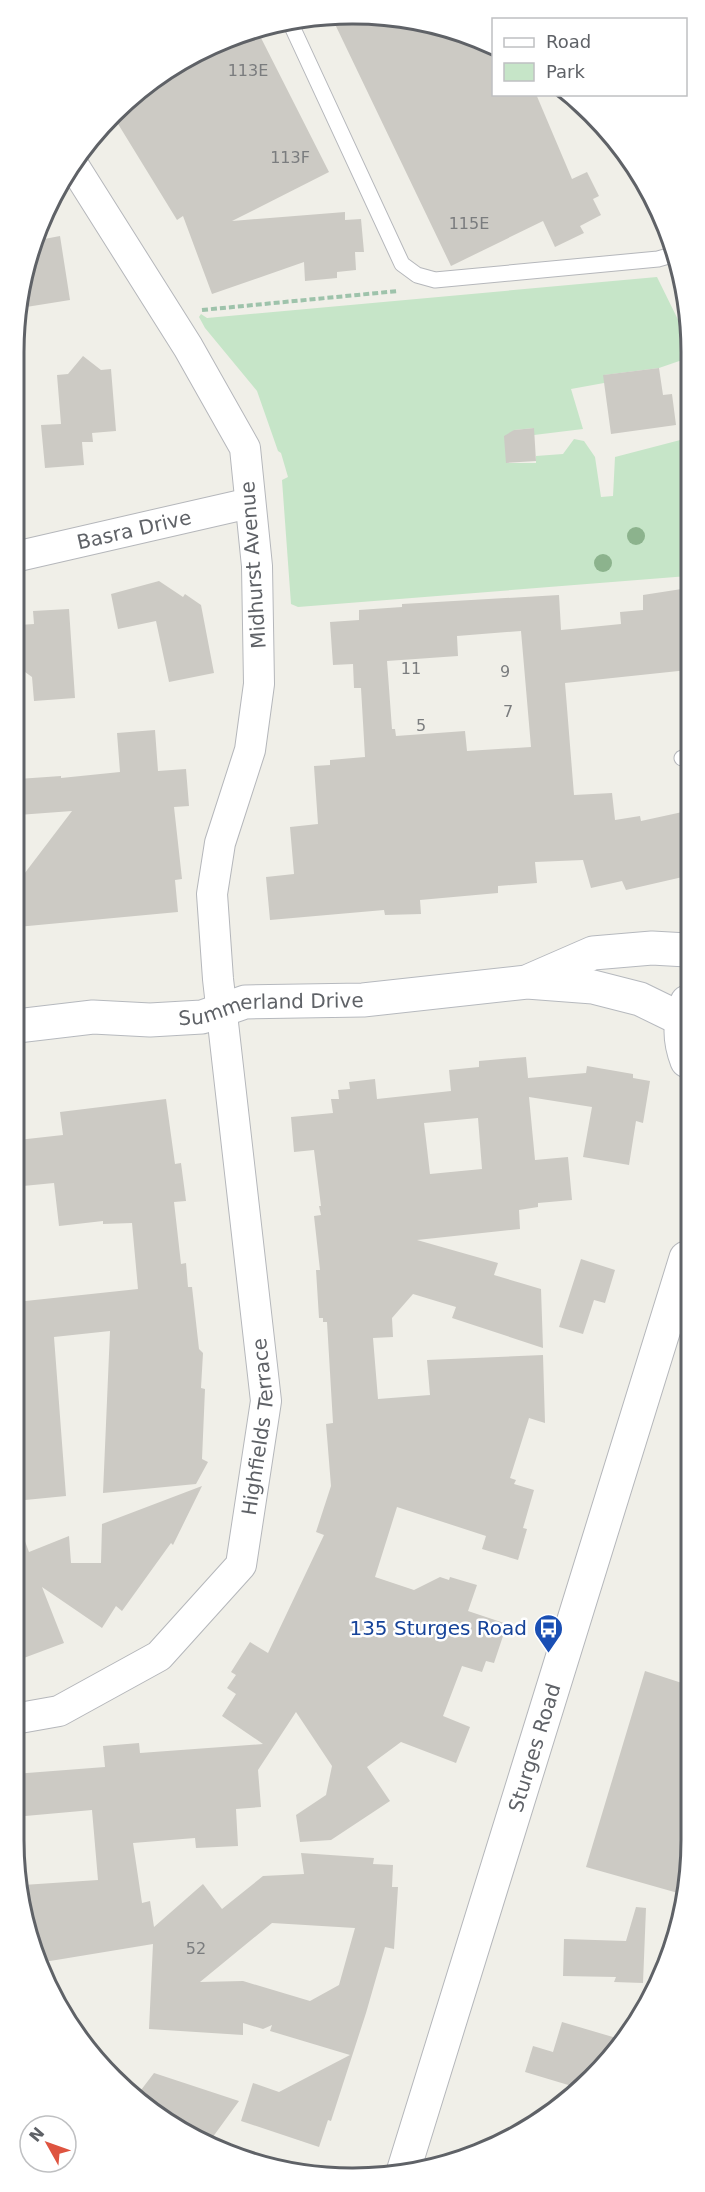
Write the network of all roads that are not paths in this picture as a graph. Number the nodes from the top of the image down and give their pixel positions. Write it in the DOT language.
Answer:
graph roads {
  1 [pos="293,29"];
  2 [pos="78,172"];
  3 [pos="667,256"];
  4 [pos="250,503"];
  5 [pos="24,554"];
  6 [pos="681,950"];
  7 [pos="526,982"];
  8 [pos="222,1009"];
  9 [pos="681,1010"];
  10 [pos="24,1025"];
  11 [pos="681,1274"];
  12 [pos="24,1717"];
  13 [pos="406,2164"];
  1 -- 3 [label="lane"];
  2 -- 4 [label="street, Midhurst Avenue"];
  4 -- 5 [label="street, Basra Drive"];
  4 -- 8 [label="street, Midhurst Avenue"];
  6 -- 7 [label="street, Summerland Drive"];
  7 -- 8 [label="street, Summerland Drive"];
  7 -- 9 [label="street, Summerland Drive"];
  8 -- 10 [label="street, Summerland Drive"];
  8 -- 12 [label="street, Highfields Terrace"];
  11 -- 13 [label="street, Sturges Road"];
}
